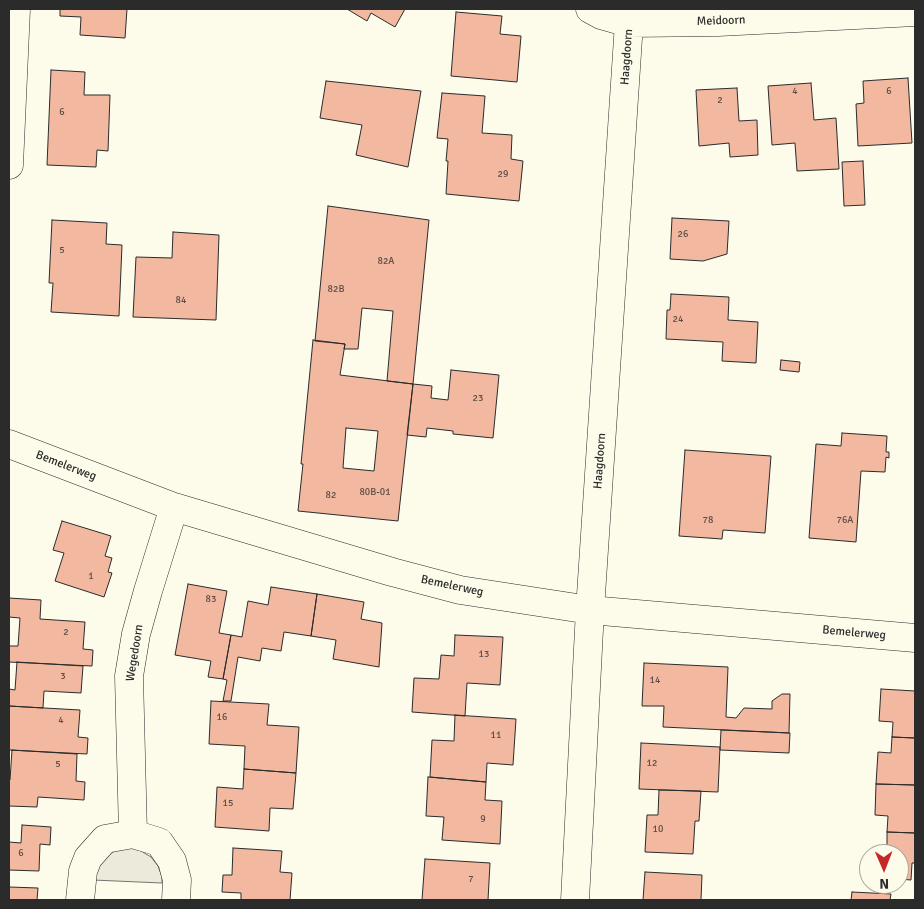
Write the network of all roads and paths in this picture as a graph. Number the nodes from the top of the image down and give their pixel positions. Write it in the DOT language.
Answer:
graph roads {
  1 [pos="16,9"];
  2 [pos="590,9"];
  3 [pos="915,12"];
  4 [pos="629,23"];
  5 [pos="9,165"];
  6 [pos="9,444"];
  7 [pos="174,507"];
  8 [pos="590,610"];
  9 [pos="915,638"];
  10 [pos="133,834"];
  11 [pos="80,900"];
  12 [pos="176,900"];
  13 [pos="575,900"];
  1 -- 5 [label="street"];
  2 -- 4 [label="street, Meidoorn"];
  3 -- 4 [label="street, Meidoorn"];
  4 -- 8 [label="street, Haagdoorn"];
  6 -- 7 [label="street, Bemelerweg"];
  7 -- 8 [label="street, Bemelerweg"];
  7 -- 10 [label="street, Wegedoorn"];
  8 -- 9 [label="street, Bemelerweg"];
  8 -- 13 [label="street, Haagdoorn"];
  10 -- 11 [label="street"];
  10 -- 12 [label="street"];
}
